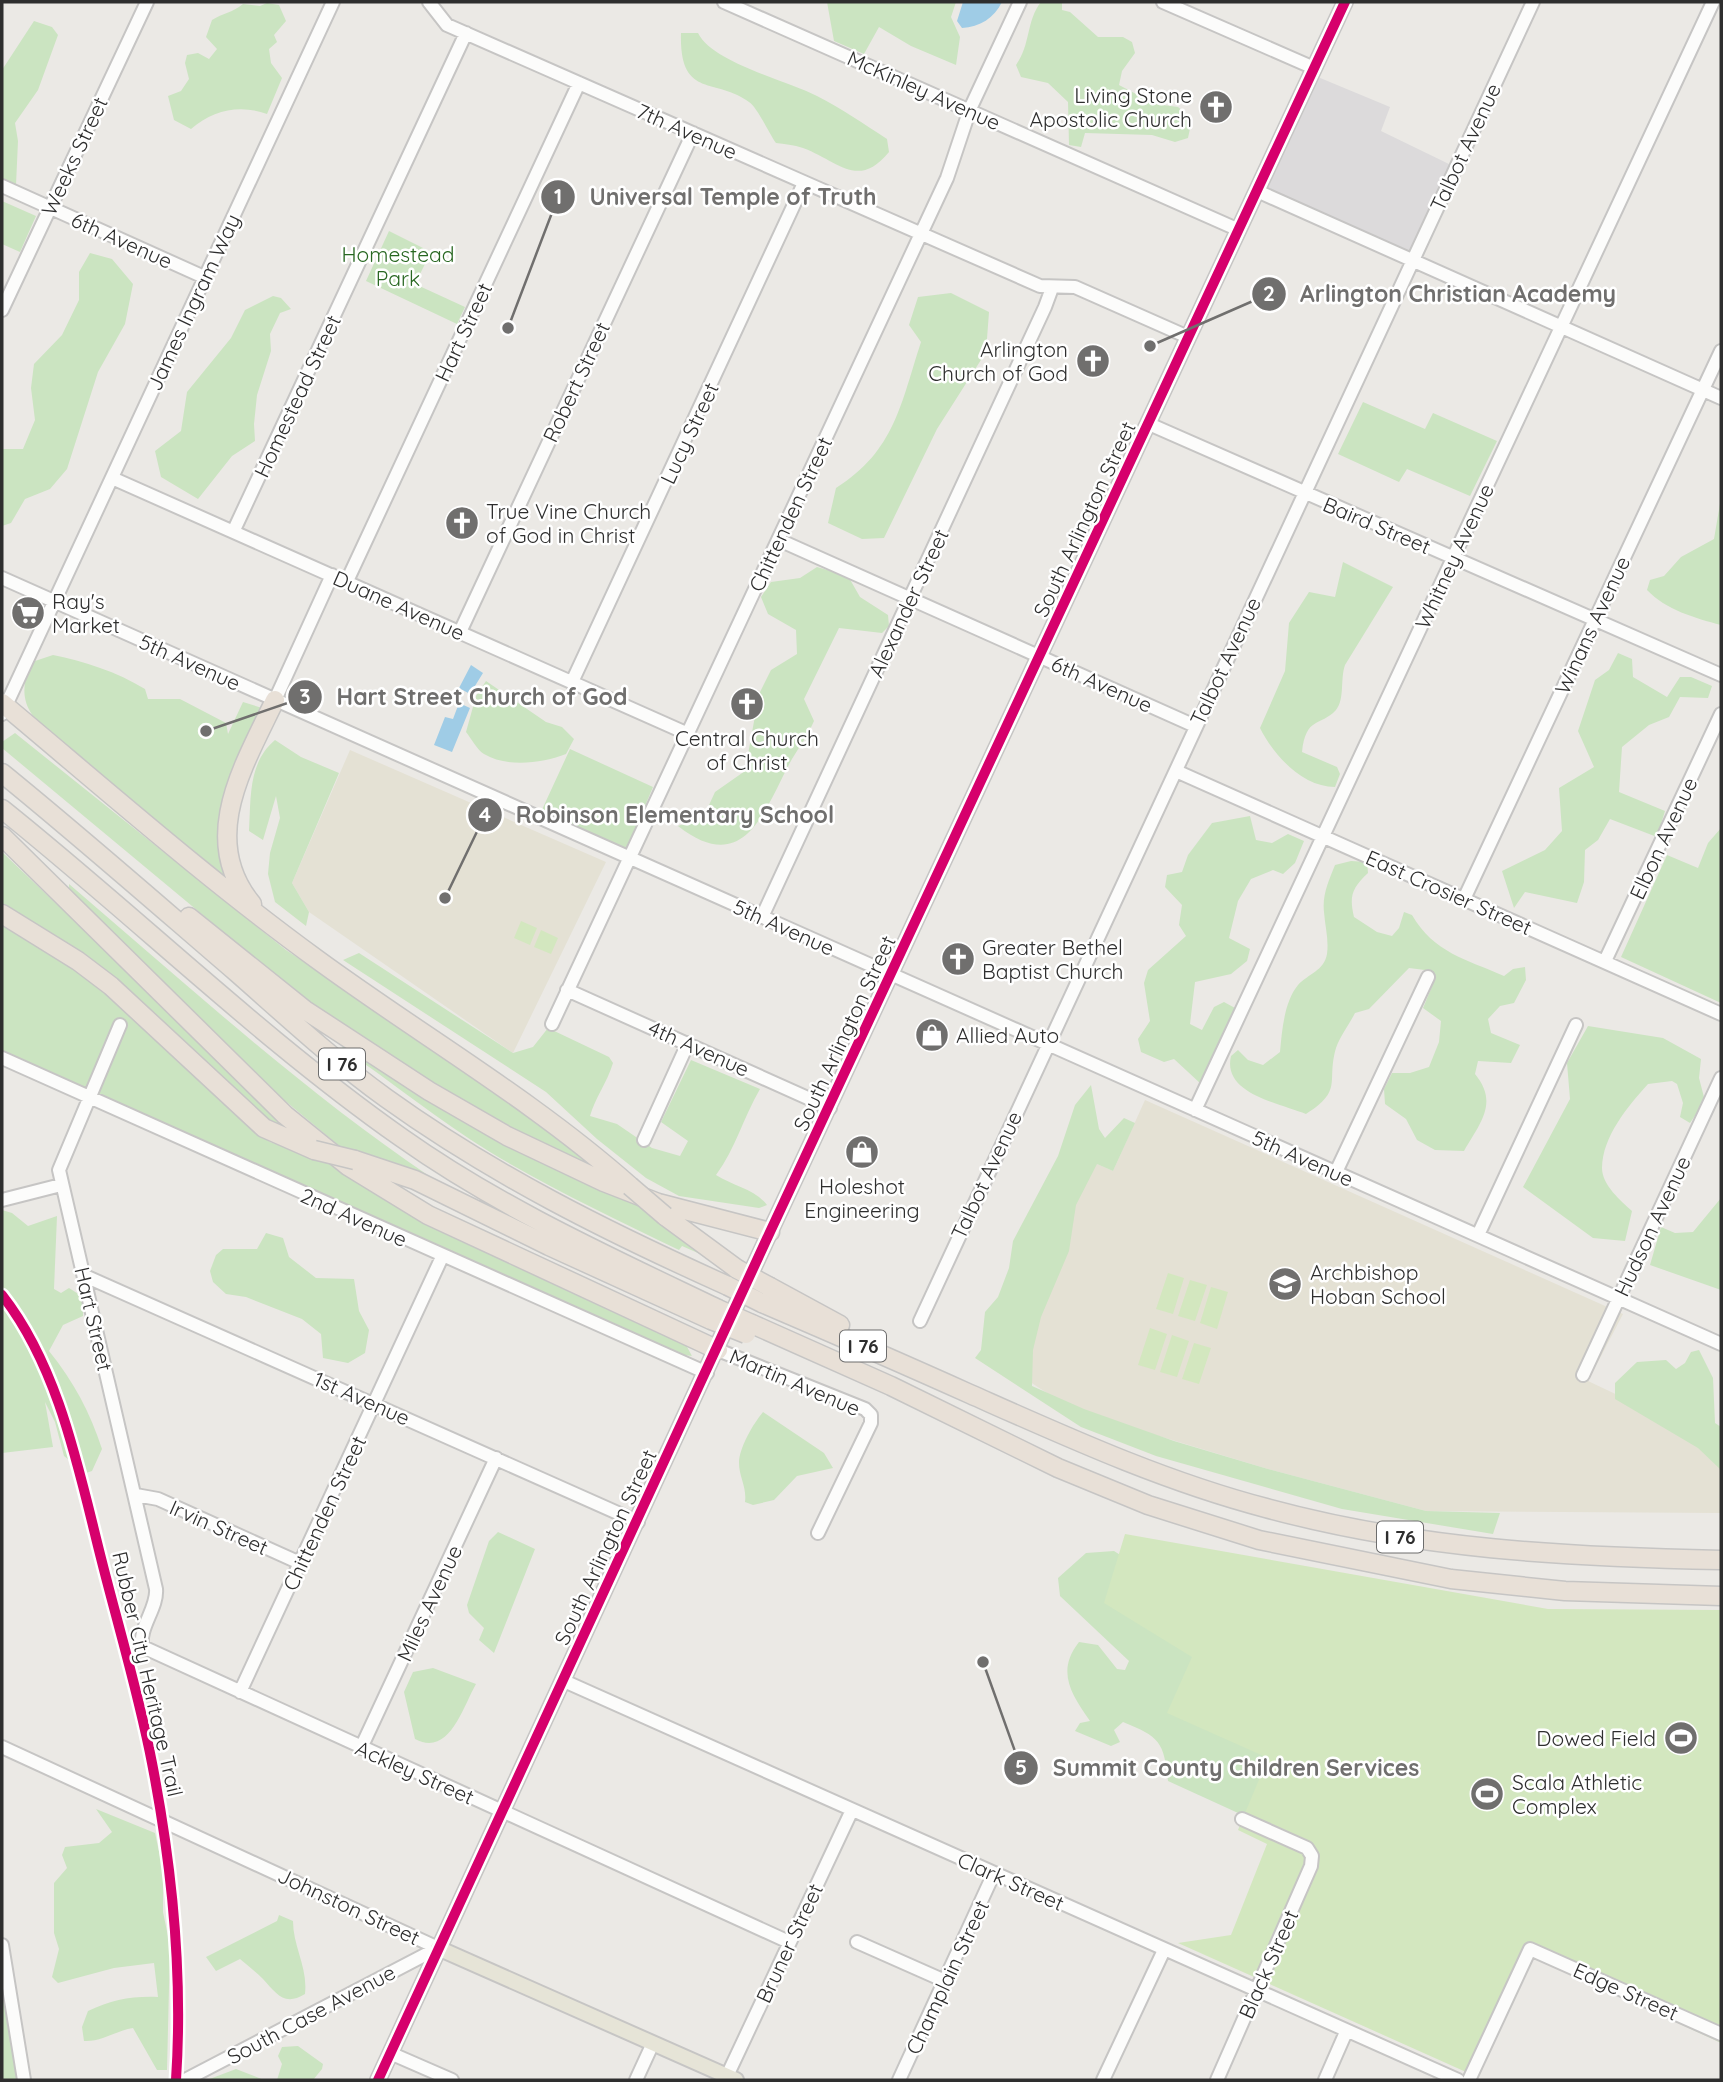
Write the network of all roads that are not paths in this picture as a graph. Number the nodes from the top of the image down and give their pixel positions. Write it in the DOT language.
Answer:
graph roads {
  1 [pos="147,2"];
  2 [pos="333,2"];
  3 [pos="429,2"];
  4 [pos="724,2"];
  5 [pos="1020,2"];
  6 [pos="1163,2"];
  7 [pos="1345,2"];
  8 [pos="1533,2"];
  9 [pos="1713,2"];
  10 [pos="466,33"];
  11 [pos="1314,68"];
  12 [pos="579,83"];
  13 [pos="970,109"];
  14 [pos="692,133"];
  15 [pos="804,183"];
  16 [pos="2,186"];
  17 [pos="1257,191"];
  18 [pos="50,208"];
  19 [pos="1239,230"];
  20 [pos="920,233"];
  21 [pos="1412,261"];
  22 [pos="204,277"];
  23 [pos="1052,288"];
  24 [pos="2,310"];
  25 [pos="1560,327"];
  26 [pos="1188,337"];
  27 [pos="1721,351"];
  28 [pos="1703,390"];
  29 [pos="1721,398"];
  30 [pos="1149,424"];
  31 [pos="112,478"];
  32 [pos="1303,494"];
  33 [pos="234,530"];
  34 [pos="779,540"];
  35 [pos="1454,558"];
  36 [pos="332,575"];
  37 [pos="2,578"];
  38 [pos="347,581"];
  39 [pos="909,598"];
  40 [pos="53,602"];
  41 [pos="1595,618"];
  42 [pos="460,632"];
  43 [pos="1041,657"];
  44 [pos="1721,675"];
  45 [pos="572,682"];
  46 [pos="275,701"];
  47 [pos="3,708"];
  48 [pos="1721,714"];
  49 [pos="1195,726"];
  50 [pos="686,733"];
  51 [pos="1176,771"];
  52 [pos="2,774"];
  53 [pos="2,809"];
  54 [pos="72,830"];
  55 [pos="2,836"];
  56 [pos="1324,836"];
  57 [pos="628,858"];
  58 [pos="1464,899"];
  59 [pos="2,914"];
  60 [pos="762,917"];
  61 [pos="268,923"];
  62 [pos="1605,961"];
  63 [pos="892,976"];
  64 [pos="1428,977"];
  65 [pos="567,990"];
  66 [pos="1721,1014"];
  67 [pos="120,1024"];
  68 [pos="552,1024"];
  69 [pos="1576,1024"];
  70 [pos="688,1044"];
  71 [pos="1047,1044"];
  72 [pos="2,1058"];
  73 [pos="1721,1078"];
  74 [pos="88,1096"];
  75 [pos="830,1108"];
  76 [pos="1195,1110"];
  77 [pos="644,1140"];
  78 [pos="1336,1172"];
  79 [pos="61,1185"];
  80 [pos="2,1200"];
  81 [pos="770,1232"];
  82 [pos="1478,1236"];
  83 [pos="442,1257"];
  84 [pos="85,1276"];
  85 [pos="766,1295"];
  86 [pos="1619,1298"];
  87 [pos="715,1314"];
  88 [pos="919,1321"];
  89 [pos="1721,1344"];
  90 [pos="718,1350"];
  91 [pos="707,1373"];
  92 [pos="1583,1375"];
  93 [pos="374,1404"];
  94 [pos="496,1458"];
  95 [pos="136,1495"];
  96 [pos="638,1522"];
  97 [pos="818,1533"];
  98 [pos="1721,1560"];
  99 [pos="300,1563"];
  100 [pos="1721,1596"];
  101 [pos="149,1621"];
  102 [pos="564,1681"];
  103 [pos="240,1692"];
  104 [pos="2,1747"];
  105 [pos="362,1748"];
  106 [pos="852,1810"];
  107 [pos="503,1811"];
  108 [pos="1242,1819"];
  109 [pos="994,1873"];
  110 [pos="789,1942"];
  111 [pos="857,1942"];
  112 [pos="2,1945"];
  113 [pos="438,1948"];
  114 [pos="1164,1950"];
  115 [pos="945,1981"];
  116 [pos="1256,1990"];
  117 [pos="1346,2032"];
  118 [pos="1721,2034"];
  119 [pos="653,2043"];
  120 [pos="390,2053"];
  121 [pos="732,2078"];
  122 [pos="24,2080"];
  123 [pos="184,2080"];
  124 [pos="378,2080"];
  125 [pos="452,2080"];
  126 [pos="636,2080"];
  127 [pos="899,2080"];
  128 [pos="1103,2080"];
  129 [pos="1217,2080"];
  130 [pos="1325,2080"];
  131 [pos="1458,2080"];
  132 [pos="1469,2080"];
  1 -- 18 [label="street, Weeks Street"];
  2 -- 22 [label="street, James Ingram Way"];
  3 -- 10 [label="street, 7th Avenue"];
  4 -- 13 [label="street, McKinley Avenue"];
  5 -- 13 [label="street, Chittenden Street"];
  6 -- 11 [label="street"];
  7 -- 11 [label="main road, South Arlington Street"];
  8 -- 21 [label="street, Talbot Avenue"];
  9 -- 25 [label="street, Whitney Avenue"];
  10 -- 12 [label="street, 7th Avenue"];
  10 -- 33 [label="street, Homestead Street"];
  11 -- 17 [label="main road, South Arlington Street"];
  12 -- 14 [label="street, 7th Avenue"];
  12 -- 38 [label="street, Hart Street"];
  13 -- 19 [label="street, McKinley Avenue"];
  13 -- 20 [label="street, Chittenden Street"];
  14 -- 15 [label="street, 7th Avenue"];
  14 -- 42 [label="street, Robert Street"];
  15 -- 20 [label="street, 7th Avenue"];
  15 -- 45 [label="street, Lucy Street"];
  16 -- 18 [label="street, 6th Avenue"];
  17 -- 19 [label="main road, South Arlington Street"];
  17 -- 21 [label="street"];
  18 -- 22 [label="street, 6th Avenue"];
  18 -- 24 [label="street, Weeks Street"];
  19 -- 26 [label="main road, South Arlington Street"];
  20 -- 23 [label="street, 7th Avenue"];
  20 -- 34 [label="street, Chittenden Street"];
  21 -- 25 [label="street"];
  21 -- 32 [label="street, Talbot Avenue"];
  22 -- 31 [label="street, James Ingram Way"];
  23 -- 26 [label="street, 7th Avenue"];
  23 -- 39 [label="street, Alexander Street"];
  25 -- 28 [label="street"];
  25 -- 35 [label="street, Whitney Avenue"];
  26 -- 30 [label="main road, South Arlington Street"];
  27 -- 28 [label="street, Winans Avenue"];
  28 -- 29 [label="street"];
  28 -- 41 [label="street, Winans Avenue"];
  30 -- 32 [label="street, Baird Street"];
  30 -- 43 [label="main road, South Arlington Street"];
  31 -- 33 [label="street, Duane Avenue"];
  31 -- 40 [label="street, James Ingram Way"];
  32 -- 35 [label="street, Baird Street"];
  32 -- 49 [label="street, Talbot Avenue"];
  33 -- 36 [label="street, Duane Avenue"];
  34 -- 39 [label="street, 6th Avenue"];
  34 -- 50 [label="street, Chittenden Street"];
  35 -- 41 [label="street, Baird Street"];
  35 -- 56 [label="street, Whitney Avenue"];
  36 -- 38 [label="street, Duane Avenue"];
  36 -- 46 [label="street"];
  37 -- 40 [label="street, 5th Avenue"];
  38 -- 42 [label="street, Duane Avenue"];
  39 -- 43 [label="street, 6th Avenue"];
  39 -- 60 [label="street, Alexander Street"];
  40 -- 46 [label="street, 5th Avenue"];
  40 -- 47 [label="street, James Ingram Way"];
  41 -- 44 [label="street, Baird Street"];
  41 -- 58 [label="street, Winans Avenue"];
  42 -- 45 [label="street, Duane Avenue"];
  43 -- 49 [label="street, 6th Avenue"];
  43 -- 63 [label="main road, South Arlington Street"];
  45 -- 50 [label="street, Duane Avenue"];
  46 -- 57 [label="street, 5th Avenue"];
  46 -- 61 [label="highway"];
  47 -- 61 [label="highway"];
  48 -- 62 [label="street, Elbon Avenue"];
  49 -- 51 [label="street, Talbot Avenue"];
  50 -- 57 [label="street, Chittenden Street"];
  51 -- 56 [label="street, East Crosier Street"];
  51 -- 71 [label="street, Talbot Avenue"];
  52 -- 54 [label="highway, I 76"];
  53 -- 87 [label="highway, I 76"];
  54 -- 81 [label="highway"];
  54 -- 85 [label="highway, I 76, bridge"];
  55 -- 90 [label="highway"];
  56 -- 58 [label="street, East Crosier Street"];
  56 -- 76 [label="street, Whitney Avenue"];
  57 -- 60 [label="street, 5th Avenue"];
  57 -- 65 [label="street, Chittenden Street"];
  58 -- 62 [label="street, East Crosier Street"];
  59 -- 87 [label="highway, bridge"];
  60 -- 63 [label="street, 5th Avenue"];
  61 -- 85 [label="highway, bridge"];
  62 -- 66 [label="street, East Crosier Street"];
  63 -- 71 [label="street, 5th Avenue"];
  63 -- 75 [label="main road, South Arlington Street"];
  64 -- 78 [label="street"];
  65 -- 68 [label="street, Chittenden Street"];
  65 -- 70 [label="street, 4th Avenue"];
  67 -- 74 [label="street, Hart Street"];
  69 -- 82 [label="street"];
  70 -- 75 [label="street, 4th Avenue"];
  70 -- 77 [label="street"];
  71 -- 76 [label="street, 5th Avenue"];
  71 -- 88 [label="street, Talbot Avenue"];
  72 -- 74 [label="street, 2nd Avenue"];
  73 -- 86 [label="street, Hudson Avenue"];
  74 -- 79 [label="street, Hart Street"];
  74 -- 83 [label="street, 2nd Avenue"];
  75 -- 81 [label="main road, South Arlington Street"];
  76 -- 78 [label="street, 5th Avenue"];
  78 -- 82 [label="street, 5th Avenue"];
  79 -- 80 [label="street"];
  79 -- 84 [label="street, Hart Street"];
  81 -- 90 [label="main road, South Arlington Street"];
  82 -- 86 [label="street, 5th Avenue"];
  83 -- 91 [label="street, 2nd Avenue"];
  83 -- 93 [label="street, Chittenden Street"];
  84 -- 93 [label="street, 1st Avenue"];
  84 -- 95 [label="street, Hart Street"];
  85 -- 98 [label="highway, I 76"];
  86 -- 89 [label="street, 5th Avenue"];
  86 -- 92 [label="street, Hudson Avenue"];
  87 -- 100 [label="highway, I 76, bridge"];
  90 -- 91 [label="main road, South Arlington Street"];
  90 -- 97 [label="street, Martin Avenue"];
  91 -- 96 [label="main road, South Arlington Street"];
  93 -- 94 [label="street, 1st Avenue"];
  93 -- 99 [label="street, Chittenden Street"];
  94 -- 96 [label="street, 1st Avenue"];
  94 -- 105 [label="street, Miles Avenue"];
  95 -- 99 [label="street, Irvin Street"];
  95 -- 101 [label="street, Hart Street"];
  96 -- 102 [label="main road, South Arlington Street"];
  99 -- 103 [label="street, Chittenden Street"];
  101 -- 103 [label="street, Ackley Street"];
  102 -- 106 [label="street, Clark Street"];
  102 -- 107 [label="main road, South Arlington Street"];
  103 -- 105 [label="street, Ackley Street"];
  104 -- 113 [label="street, Johnston Street"];
  105 -- 107 [label="street, Ackley Street"];
  106 -- 109 [label="street, Clark Street"];
  106 -- 110 [label="street, Bruner Street"];
  107 -- 110 [label="street, Ackley Street"];
  107 -- 113 [label="main road, South Arlington Street"];
  108 -- 116 [label="street, Black Street"];
  109 -- 114 [label="street, Clark Street"];
  109 -- 115 [label="street, Champlain Street"];
  110 -- 121 [label="street, Bruner Street"];
  111 -- 115 [label="street"];
  112 -- 122 [label="street"];
  113 -- 119 [label="main road, Johnston Street"];
  113 -- 120 [label="main road, South Arlington Street"];
  113 -- 123 [label="street, South Case Avenue"];
  114 -- 116 [label="street, Clark Street"];
  114 -- 128 [label="street"];
  115 -- 127 [label="street, Champlain Street"];
  116 -- 117 [label="street, Clark Street"];
  116 -- 129 [label="street, Black Street"];
  117 -- 130 [label="street"];
  117 -- 131 [label="street, Clark Street"];
  118 -- 132 [label="street, Edge Street"];
  119 -- 121 [label="main road, Johnston Street"];
  119 -- 126 [label="street"];
  120 -- 124 [label="main road, South Arlington Street"];
  120 -- 125 [label="street"];
}
